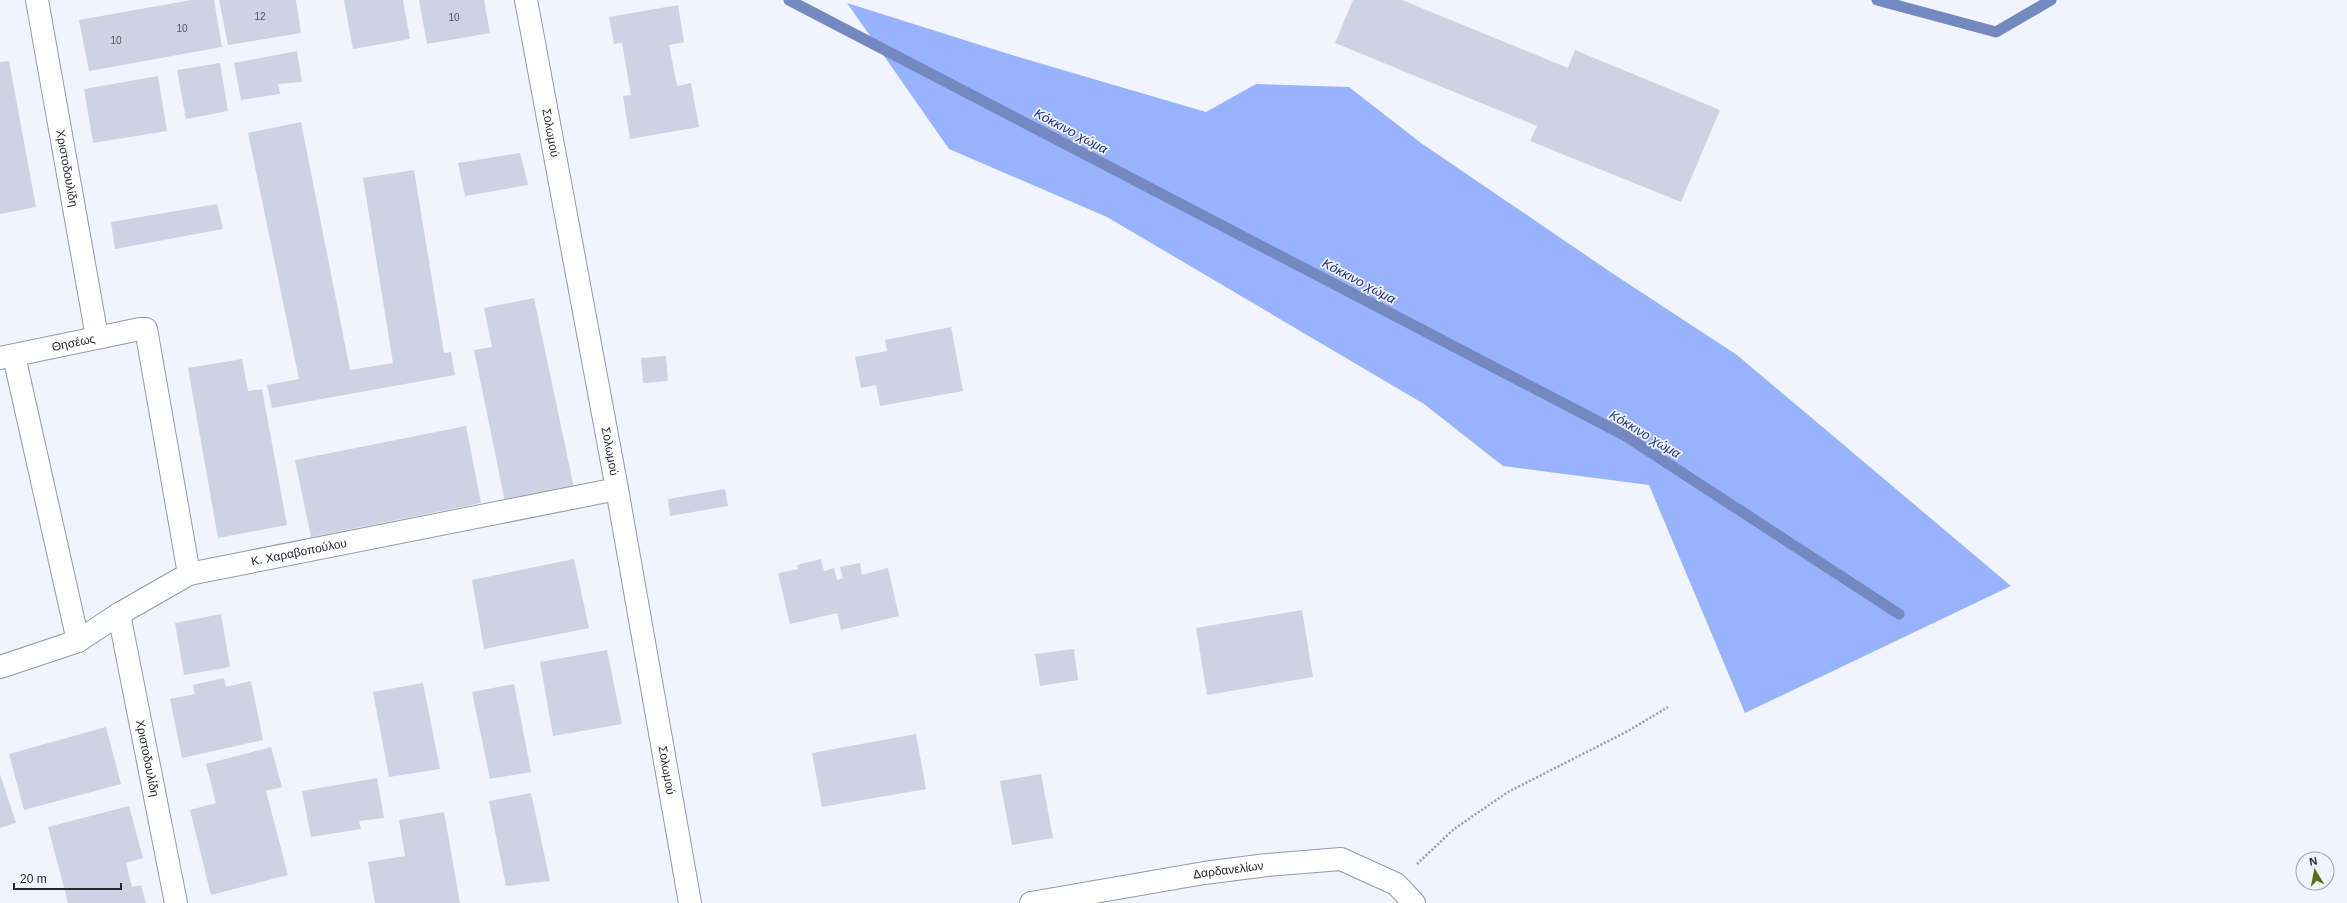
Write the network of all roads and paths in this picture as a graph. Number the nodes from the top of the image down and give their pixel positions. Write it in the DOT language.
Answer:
graph roads {
  1 [pos="37,0"];
  2 [pos="526,0"];
  3 [pos="97,337"];
  4 [pos="7,357"];
  5 [pos="617,489"];
  6 [pos="189,574"];
  7 [pos="118,614"];
  8 [pos="78,641"];
  9 [pos="0,667"];
  10 [pos="1668,707"];
  11 [pos="1396,884"];
  12 [pos="176,903"];
  13 [pos="690,903"];
  14 [pos="1031,903"];
  15 [pos="1414,903"];
  1 -- 3 [label="street, Χριστοδουλίδη"];
  2 -- 5 [label="street, Σολωμού"];
  3 -- 4 [label="street, Θησέως"];
  3 -- 6 [label="street, Θησέως"];
  4 -- 8 [label="street"];
  5 -- 6 [label="street, Κ. Χαραβοπούλου"];
  5 -- 13 [label="street, Σολωμού"];
  6 -- 7 [label="street, Κ. Χαραβοπούλου"];
  7 -- 8 [label="street, Κ. Χαραβοπούλου"];
  7 -- 12 [label="street, Χριστοδουλίδη"];
  8 -- 9 [label="street, Κ. Χαραβοπούλου"];
  10 -- 11 [label="path"];
  11 -- 14 [label="street, Δαρδανελίων"];
  11 -- 15 [label="street, Δαρδανελίων"];
}
